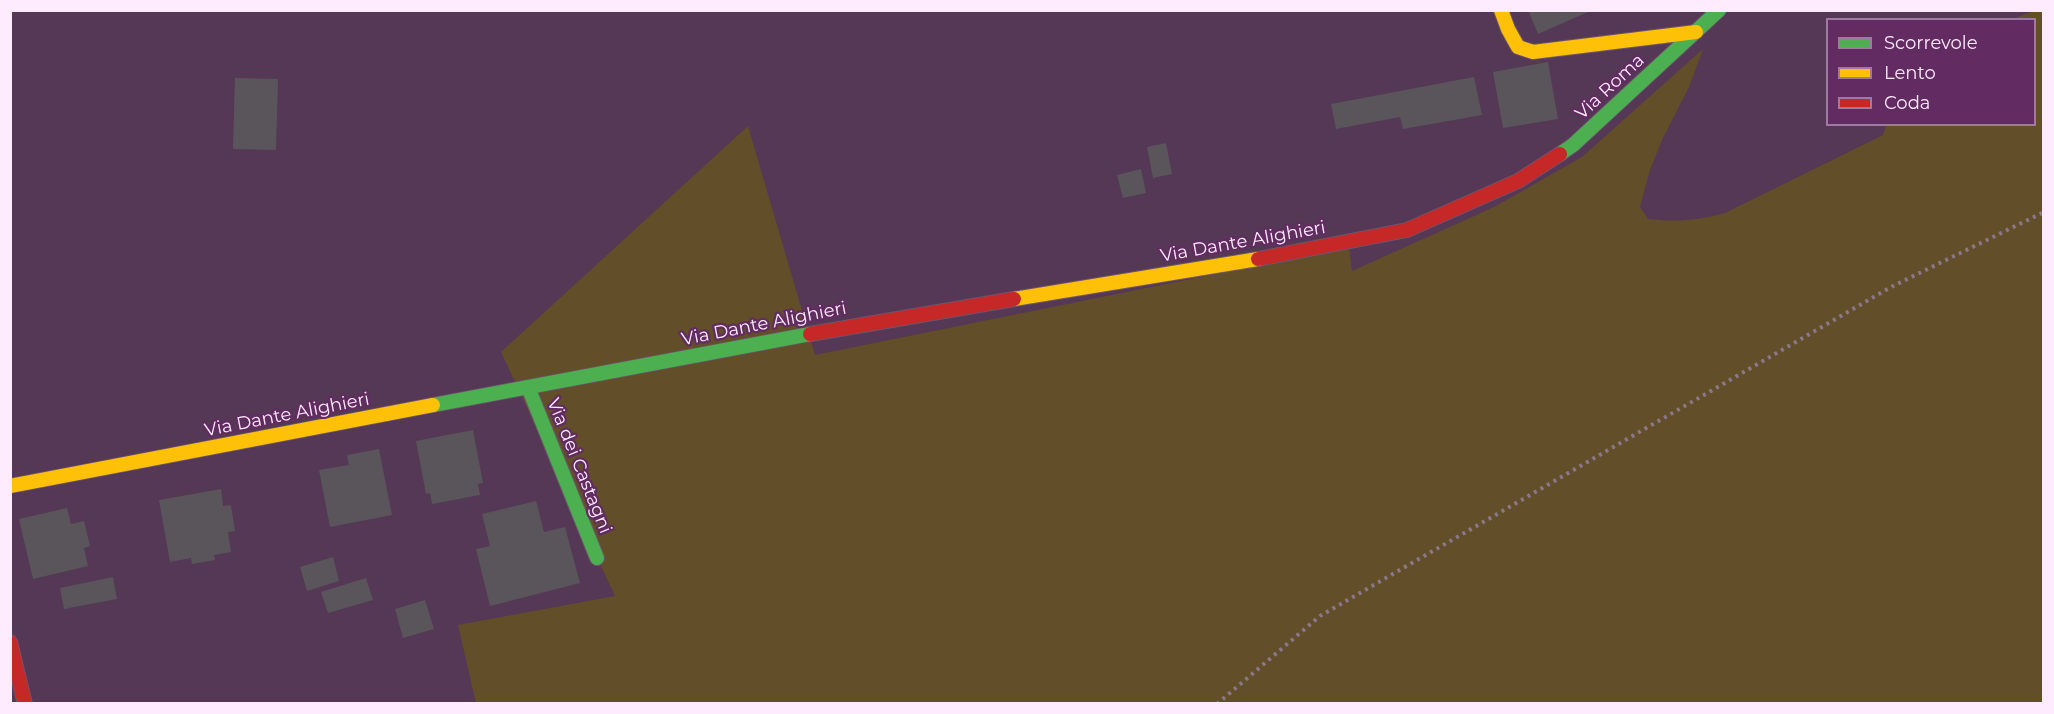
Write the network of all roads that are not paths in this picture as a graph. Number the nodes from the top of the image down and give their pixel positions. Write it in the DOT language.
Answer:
graph roads {
  1 [pos="1501,10"];
  2 [pos="1719,10"];
  3 [pos="1696,32"];
  4 [pos="1518,181"];
  5 [pos="528,387"];
  6 [pos="10,486"];
  7 [pos="597,558"];
  8 [pos="10,642"];
  9 [pos="26,704"];
  1 -- 3 [label="street"];
  2 -- 3 [label="street, Via Roma"];
  3 -- 4 [label="street, Via Roma"];
  4 -- 5 [label="street, Via Dante Alighieri"];
  5 -- 6 [label="street, Via Dante Alighieri"];
  5 -- 7 [label="street, Via dei Castagni"];
  8 -- 9 [label="street"];
}
